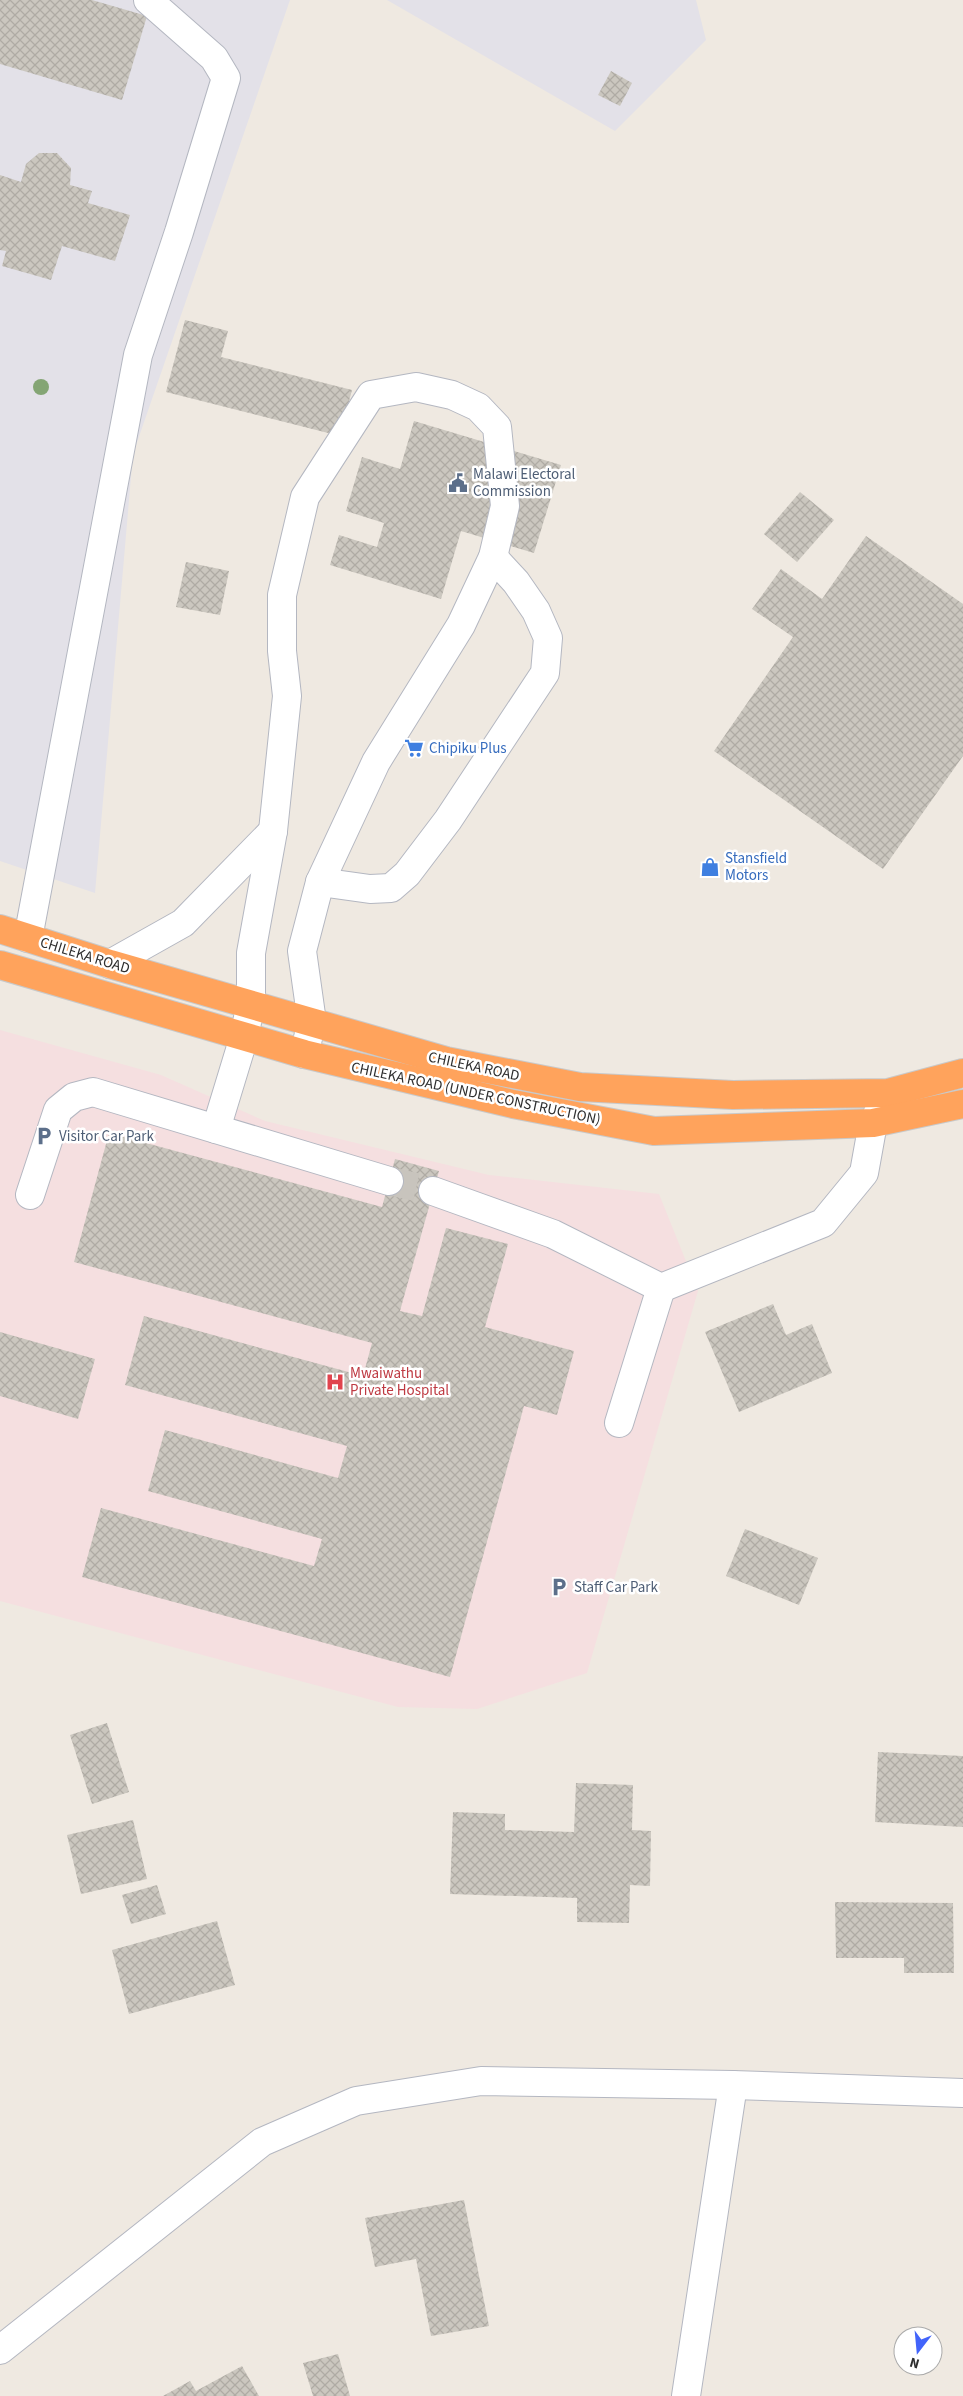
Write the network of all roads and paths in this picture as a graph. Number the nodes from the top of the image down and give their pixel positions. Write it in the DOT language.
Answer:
graph roads {
  1 [pos="148,0"];
  2 [pos="493,558"];
  3 [pos="273,831"];
  4 [pos="320,882"];
  5 [pos="0,928"];
  6 [pos="28,938"];
  7 [pos="110,964"];
  8 [pos="0,965"];
  9 [pos="250,1003"];
  10 [pos="312,1022"];
  11 [pos="244,1037"];
  12 [pos="304,1054"];
  13 [pos="963,1073"];
  14 [pos="888,1093"];
  15 [pos="963,1104"];
  16 [pos="873,1123"];
  17 [pos="216,1129"];
  18 [pos="389,1181"];
  19 [pos="433,1191"];
  20 [pos="30,1195"];
  21 [pos="661,1288"];
  22 [pos="619,1423"];
  23 [pos="733,2085"];
  24 [pos="963,2094"];
  25 [pos="0,2350"];
  26 [pos="686,2396"];
  1 -- 6 [label="street"];
  2 -- 3 [label="street"];
  2 -- 4 [label="street"];
  2 -- 4 [label="street"];
  3 -- 7 [label="street"];
  3 -- 9 [label="street"];
  4 -- 10 [label="street"];
  5 -- 6 [label="highway, CHILEKA ROAD"];
  6 -- 7 [label="highway, CHILEKA ROAD"];
  7 -- 9 [label="highway, CHILEKA ROAD"];
  8 -- 11 [label="highway, CHILEKA ROAD (UNDER CONSTRUCTION)"];
  9 -- 10 [label="highway, CHILEKA ROAD"];
  9 -- 11 [label="street"];
  10 -- 12 [label="street"];
  10 -- 14 [label="highway, CHILEKA ROAD"];
  11 -- 12 [label="highway, CHILEKA ROAD (UNDER CONSTRUCTION)"];
  11 -- 17 [label="street"];
  12 -- 16 [label="highway, CHILEKA ROAD (UNDER CONSTRUCTION)"];
  13 -- 14 [label="highway, CHILEKA ROAD"];
  14 -- 16 [label="street"];
  15 -- 16 [label="highway, CHILEKA ROAD (UNDER CONSTRUCTION)"];
  16 -- 21 [label="street"];
  17 -- 18 [label="street"];
  17 -- 20 [label="street"];
  19 -- 21 [label="street"];
  21 -- 22 [label="street"];
  23 -- 24 [label="street"];
  23 -- 25 [label="street"];
  23 -- 26 [label="street"];
}
